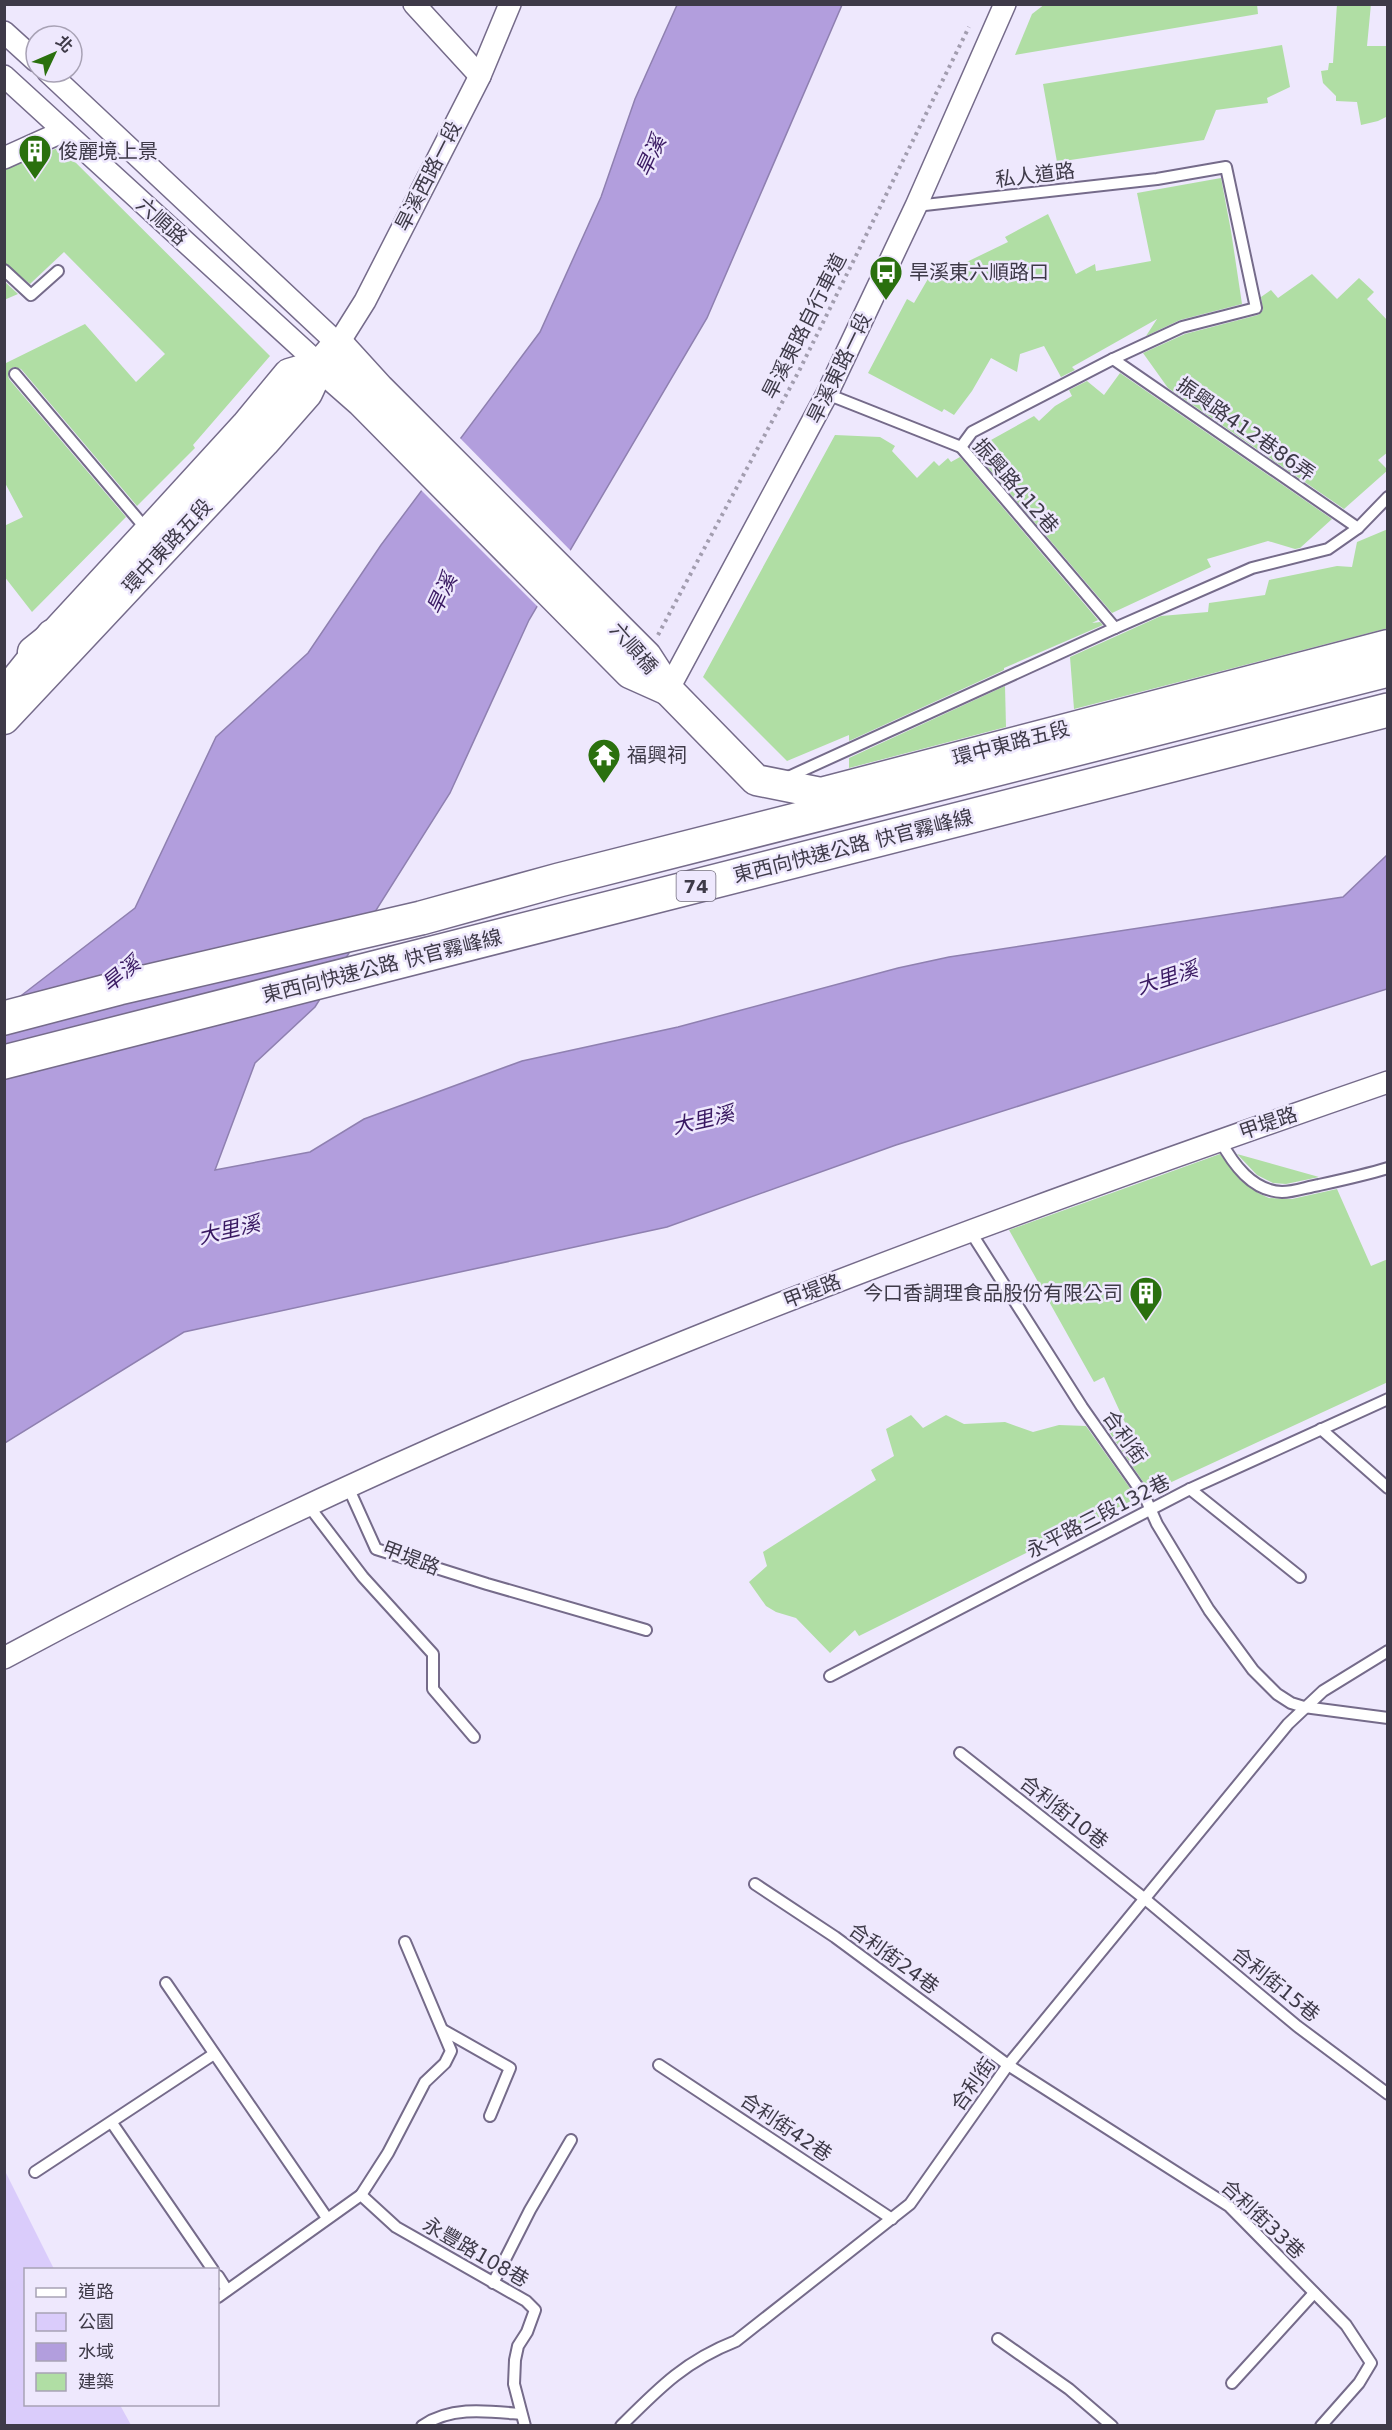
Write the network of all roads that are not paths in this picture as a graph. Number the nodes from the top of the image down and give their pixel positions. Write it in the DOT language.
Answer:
graph roads {
  1 [pos="414,4"];
  2 [pos="510,4"];
  3 [pos="1005,4"];
  4 [pos="4,32"];
  5 [pos="24,50"];
  6 [pos="4,76"];
  7 [pos="480,76"];
  8 [pos="60,84"];
  9 [pos="64,130"];
  10 [pos="4,158"];
  11 [pos="916,207"];
  12 [pos="4,270"];
  13 [pos="58,271"];
  14 [pos="329,354"];
  15 [pos="1113,359"];
  16 [pos="15,374"];
  17 [pos="827,394"];
  18 [pos="961,447"];
  19 [pos="1388,497"];
  20 [pos="1358,528"];
  21 [pos="149,532"];
  22 [pos="1115,628"];
  23 [pos="53,636"];
  24 [pos="1388,645"];
  25 [pos="1388,670"];
  26 [pos="4,676"];
  27 [pos="668,690"];
  28 [pos="4,697"];
  29 [pos="1388,710"];
  30 [pos="4,719"];
  31 [pos="772,785"];
  32 [pos="4,1018"];
  33 [pos="4,1062"];
  34 [pos="1388,1083"];
  35 [pos="1220,1140"];
  36 [pos="1388,1168"];
  37 [pos="970,1231"];
  38 [pos="1388,1399"];
  39 [pos="1321,1429"];
  40 [pos="348,1487"];
  41 [pos="1388,1488"];
  42 [pos="1190,1489"];
  43 [pos="308,1504"];
  44 [pos="1150,1509"];
  45 [pos="1300,1577"];
  46 [pos="646,1630"];
  47 [pos="1388,1651"];
  48 [pos="4,1658"];
  49 [pos="830,1676"];
  50 [pos="1304,1707"];
  51 [pos="1388,1718"];
  52 [pos="474,1737"];
  53 [pos="960,1753"];
  54 [pos="755,1884"];
  55 [pos="1145,1899"];
  56 [pos="405,1942"];
  57 [pos="166,1983"];
  58 [pos="443,2030"];
  59 [pos="214,2054"];
  60 [pos="659,2065"];
  61 [pos="1008,2065"];
  62 [pos="1388,2094"];
  63 [pos="490,2116"];
  64 [pos="112,2123"];
  65 [pos="571,2140"];
  66 [pos="35,2172"];
  67 [pos="361,2195"];
  68 [pos="327,2218"];
  69 [pos="892,2219"];
  70 [pos="212,2268"];
  71 [pos="493,2283"];
  72 [pos="222,2293"];
  73 [pos="1314,2294"];
  74 [pos="998,2339"];
  75 [pos="1232,2383"];
  76 [pos="520,2414"];
  77 [pos="422,2426"];
  78 [pos="525,2426"];
  79 [pos="621,2426"];
  80 [pos="1112,2426"];
  81 [pos="1321,2426"];
  1 -- 7 [label="street"];
  2 -- 7 [label="street, 旱溪西路一段"];
  3 -- 11 [label="street, 旱溪東路一段"];
  4 -- 5 [label="street"];
  6 -- 9 [label="street, 六順路"];
  7 -- 14 [label="street, 旱溪西路一段"];
  8 -- 14 [label="street, 六順路"];
  9 -- 10 [label="street"];
  9 -- 14 [label="street, 六順路"];
  11 -- 15 [label="lane, 私人道路"];
  11 -- 17 [label="street, 旱溪東路一段"];
  12 -- 13 [label="lane"];
  14 -- 21 [label="street, 環中東路五段"];
  14 -- 27 [label="street, 六順橋"];
  14 -- 27 [label="street, 六順橋"];
  14 -- 30 [label="street, 環中東路五段"];
  15 -- 18 [label="lane"];
  15 -- 20 [label="lane, 振興路412巷86弄"];
  16 -- 21 [label="lane"];
  17 -- 18 [label="lane, 振興路412巷"];
  17 -- 27 [label="street, 旱溪東路一段"];
  18 -- 22 [label="lane, 振興路412巷"];
  19 -- 20 [label="lane"];
  20 -- 22 [label="lane"];
  21 -- 23 [label="street, 環中東路五段"];
  22 -- 31 [label="lane"];
  23 -- 26 [label="street, 環中東路五段"];
  23 -- 28 [label="highway"];
  24 -- 31 [label="street, 環中東路五段"];
  25 -- 32 [label="highway, 東西向快速公路 快官霧峰線 / 74"];
  27 -- 31 [label="street, 環中東路五段"];
  29 -- 33 [label="highway, 東西向快速公路 快官霧峰線 / 74"];
  34 -- 35 [label="street, 甲堤路"];
  35 -- 36 [label="lane"];
  35 -- 37 [label="street, 甲堤路"];
  37 -- 40 [label="street, 甲堤路"];
  37 -- 44 [label="lane, 合利街"];
  38 -- 39 [label="lane, 永平路三段132巷"];
  39 -- 41 [label="lane"];
  39 -- 42 [label="lane, 永平路三段132巷"];
  40 -- 43 [label="street, 甲堤路"];
  40 -- 46 [label="lane, 甲堤路"];
  42 -- 44 [label="lane, 永平路三段132巷"];
  42 -- 45 [label="lane"];
  43 -- 48 [label="street, 甲堤路"];
  43 -- 52 [label="lane, 甲堤路"];
  44 -- 49 [label="lane, 永平路三段132巷"];
  44 -- 50 [label="lane, 合利街"];
  47 -- 50 [label="lane"];
  50 -- 51 [label="lane, 合利街"];
  50 -- 55 [label="lane, 合利街"];
  53 -- 55 [label="lane, 合利街10巷"];
  54 -- 61 [label="lane, 合利街24巷"];
  55 -- 61 [label="lane, 合利街"];
  55 -- 62 [label="lane, 合利街15巷"];
  56 -- 58 [label="lane"];
  57 -- 59 [label="lane"];
  58 -- 63 [label="lane"];
  58 -- 67 [label="lane"];
  59 -- 64 [label="lane"];
  59 -- 68 [label="lane"];
  60 -- 69 [label="lane, 合利街42巷"];
  61 -- 69 [label="lane, 合利街"];
  61 -- 73 [label="lane, 合利街33巷"];
  64 -- 66 [label="lane"];
  64 -- 70 [label="lane"];
  65 -- 71 [label="lane"];
  67 -- 68 [label="lane"];
  67 -- 71 [label="lane, 永豐路108巷"];
  68 -- 72 [label="lane"];
  69 -- 79 [label="lane, 合利街"];
  71 -- 76 [label="lane, 永豐路108巷"];
  73 -- 75 [label="lane"];
  73 -- 81 [label="lane, 合利街33巷"];
  74 -- 80 [label="lane"];
  76 -- 77 [label="lane"];
  76 -- 78 [label="lane, 永豐路108巷"];
}
